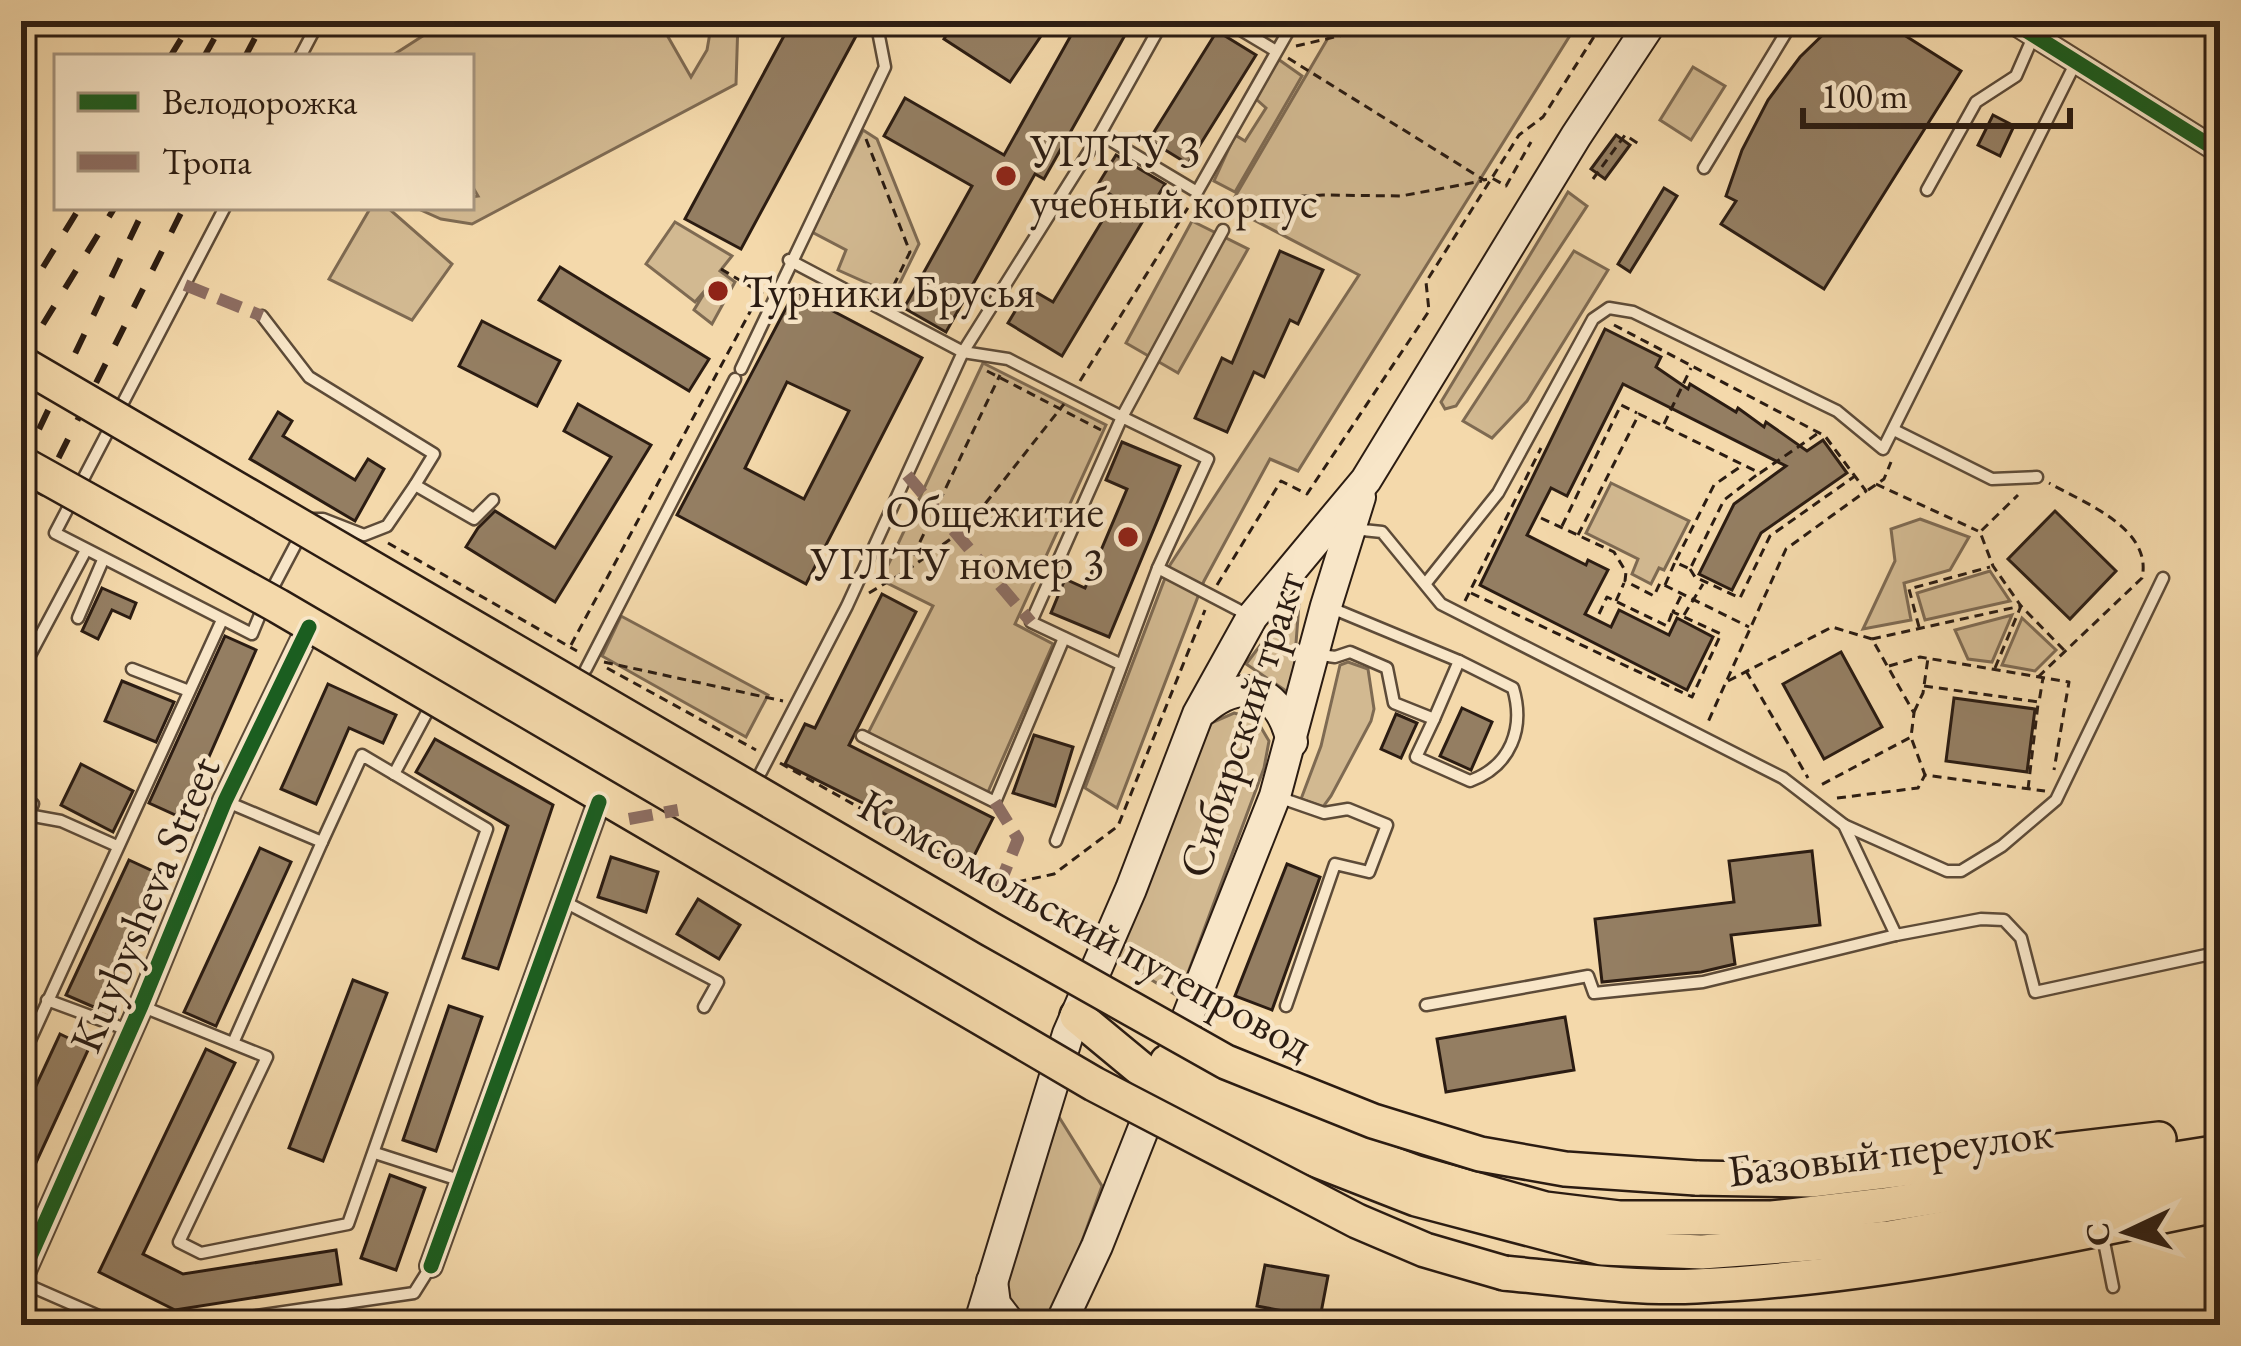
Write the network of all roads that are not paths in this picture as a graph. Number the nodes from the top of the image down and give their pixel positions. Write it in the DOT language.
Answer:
graph roads {
  1 [pos="319,21"];
  2 [pos="1163,21"];
  3 [pos="1226,21"];
  4 [pos="1294,21"];
  5 [pos="1652,21"];
  6 [pos="1793,21"];
  7 [pos="2011,21"];
  8 [pos="878,22"];
  9 [pos="2039,28"];
  10 [pos="1276,51"];
  11 [pos="302,54"];
  12 [pos="2076,61"];
  13 [pos="1100,134"];
  14 [pos="2210,135"];
  15 [pos="2220,152"];
  16 [pos="1704,168"];
  17 [pos="1927,190"];
  18 [pos="223,210"];
  19 [pos="1223,230"];
  20 [pos="790,260"];
  21 [pos="262,316"];
  22 [pos="963,352"];
  23 [pos="21,363"];
  24 [pos="1122,417"];
  25 [pos="1894,430"];
  26 [pos="21,464"];
  27 [pos="2037,477"];
  28 [pos="1366,480"];
  29 [pos="416,485"];
  30 [pos="493,500"];
  31 [pos="1350,529"];
  32 [pos="85,552"];
  33 [pos="103,560"];
  34 [pos="1158,568"];
  35 [pos="2163,578"];
  36 [pos="1426,583"];
  37 [pos="1280,586"];
  38 [pos="265,604"];
  39 [pos="1325,606"];
  40 [pos="1252,617"];
  41 [pos="77,618"];
  42 [pos="222,620"];
  43 [pos="309,627"];
  44 [pos="1064,638"];
  45 [pos="1313,654"];
  46 [pos="1459,661"];
  47 [pos="589,664"];
  48 [pos="1120,664"];
  49 [pos="132,669"];
  50 [pos="21,672"];
  51 [pos="189,692"];
  52 [pos="433,703"];
  53 [pos="1198,714"];
  54 [pos="1434,719"];
  55 [pos="862,736"];
  56 [pos="1292,742"];
  57 [pos="761,772"];
  58 [pos="394,774"];
  59 [pos="1275,796"];
  60 [pos="225,801"];
  61 [pos="599,802"];
  62 [pos="33,804"];
  63 [pos="1844,825"];
  64 [pos="1055,841"];
  65 [pos="322,842"];
  66 [pos="117,847"];
  67 [pos="563,901"];
  68 [pos="1896,935"];
  69 [pos="2220,952"];
  70 [pos="46,1000"];
  71 [pos="1426,1005"];
  72 [pos="141,1006"];
  73 [pos="1286,1006"];
  74 [pos="704,1007"];
  75 [pos="1077,1016"];
  76 [pos="129,1031"];
  77 [pos="233,1043"];
  78 [pos="21,1060"];
  79 [pos="1163,1073"];
  80 [pos="2220,1131"];
  81 [pos="2220,1152"];
  82 [pos="376,1153"];
  83 [pos="2220,1179"];
  84 [pos="462,1181"];
  85 [pos="2220,1204"];
  86 [pos="2101,1229"];
  87 [pos="28,1243"];
  88 [pos="431,1266"];
  89 [pos="21,1279"];
  90 [pos="992,1281"];
  91 [pos="2113,1287"];
  92 [pos="111,1325"];
  93 [pos="194,1325"];
  94 [pos="979,1325"];
  95 [pos="1011,1325"];
  96 [pos="1059,1325"];
  1 -- 11 [label="lane"];
  2 -- 13 [label="lane"];
  3 -- 10 [label="lane"];
  4 -- 10 [label="lane"];
  5 -- 28 [label="main road, Сибирский тракт"];
  6 -- 16 [label="lane"];
  7 -- 9 [label="street"];
  8 -- 20 [label="lane"];
  9 -- 12 [label="street"];
  9 -- 17 [label="lane"];
  10 -- 13 [label="lane"];
  12 -- 14 [label="street"];
  12 -- 25 [label="lane"];
  13 -- 22 [label="lane"];
  14 -- 15 [label="street"];
  18 -- 32 [label="lane"];
  19 -- 24 [label="lane"];
  20 -- 22 [label="lane"];
  20 -- 47 [label="lane"];
  21 -- 29 [label="lane"];
  22 -- 24 [label="lane"];
  22 -- 57 [label="lane"];
  23 -- 80 [label="main road, Комсомольский путепровод, bridge"];
  24 -- 34 [label="lane"];
  24 -- 44 [label="lane"];
  25 -- 27 [label="lane"];
  25 -- 36 [label="lane"];
  26 -- 86 [label="main road, bridge"];
  28 -- 31 [label="main road, Сибирский тракт"];
  28 -- 37 [label="main road, Сибирский тракт"];
  29 -- 30 [label="lane"];
  29 -- 38 [label="lane"];
  31 -- 36 [label="lane"];
  31 -- 39 [label="main road, Сибирский тракт"];
  32 -- 33 [label="lane"];
  32 -- 50 [label="lane"];
  33 -- 41 [label="lane"];
  33 -- 42 [label="lane"];
  34 -- 40 [label="lane"];
  34 -- 48 [label="lane"];
  35 -- 63 [label="lane"];
  36 -- 63 [label="lane"];
  37 -- 40 [label="main road, Сибирский тракт"];
  37 -- 45 [label="main road"];
  38 -- 42 [label="lane"];
  38 -- 43 [label="lane"];
  39 -- 45 [label="main road, Сибирский тракт"];
  39 -- 46 [label="lane"];
  40 -- 53 [label="main road, Сибирский тракт"];
  42 -- 51 [label="lane"];
  43 -- 60 [label="street, Kuybysheva Street"];
  44 -- 48 [label="lane"];
  44 -- 55 [label="lane"];
  45 -- 54 [label="lane"];
  45 -- 56 [label="main road, Сибирский тракт"];
  46 -- 54 [label="lane"];
  46 -- 54 [label="lane"];
  48 -- 64 [label="lane"];
  49 -- 51 [label="lane"];
  51 -- 66 [label="lane"];
  52 -- 58 [label="lane"];
  53 -- 56 [label="main road"];
  53 -- 75 [label="main road, Сибирский тракт"];
  56 -- 59 [label="main road, Сибирский тракт"];
  58 -- 65 [label="lane"];
  58 -- 82 [label="lane"];
  59 -- 73 [label="lane"];
  59 -- 79 [label="main road, Сибирский тракт"];
  60 -- 65 [label="lane"];
  60 -- 72 [label="street, Kuybysheva Street"];
  61 -- 67 [label="street"];
  62 -- 66 [label="lane"];
  63 -- 68 [label="lane"];
  65 -- 77 [label="lane"];
  66 -- 70 [label="lane"];
  67 -- 74 [label="lane"];
  67 -- 84 [label="street"];
  68 -- 69 [label="lane"];
  68 -- 71 [label="lane"];
  70 -- 76 [label="lane"];
  70 -- 78 [label="lane"];
  72 -- 76 [label="street, Kuybysheva Street"];
  72 -- 77 [label="lane"];
  75 -- 79 [label="main road, Комсомольский путепровод"];
  75 -- 90 [label="main road, Сибирский тракт"];
  76 -- 87 [label="street, Kuybysheva Street"];
  77 -- 82 [label="lane"];
  79 -- 81 [label="main road, Базовый переулок"];
  79 -- 83 [label="main road, Базовый переулок"];
  79 -- 96 [label="main road, Сибирский тракт"];
  82 -- 84 [label="lane"];
  84 -- 88 [label="street"];
  85 -- 86 [label="main road"];
  86 -- 91 [label="lane"];
  87 -- 89 [label="street, Kuybysheva Street"];
  88 -- 93 [label="lane"];
  89 -- 92 [label="lane"];
  90 -- 94 [label="main road, Сибирский тракт"];
  90 -- 95 [label="main road"];
}
